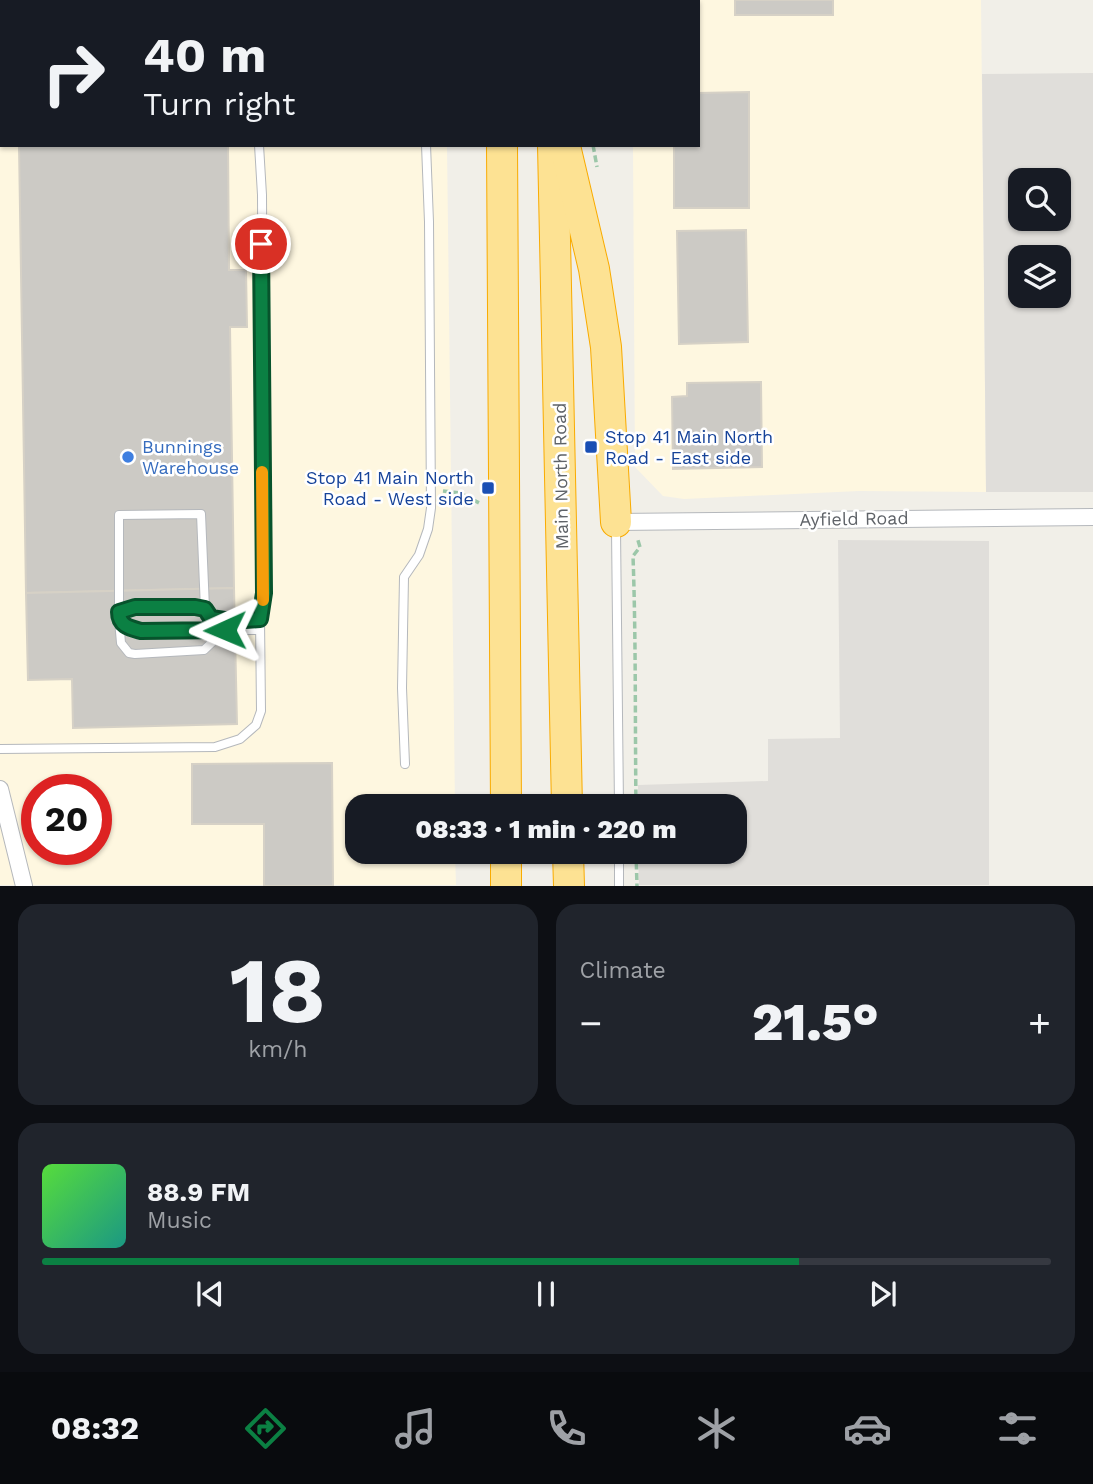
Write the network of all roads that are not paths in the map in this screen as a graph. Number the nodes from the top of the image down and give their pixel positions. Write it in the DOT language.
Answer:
graph roads {
  1 [pos="259,147"];
  2 [pos="426,147"];
  3 [pos="502,147"];
  4 [pos="553,147"];
  5 [pos="565,147"];
  6 [pos="1093,516"];
  7 [pos="616,522"];
  8 [pos="205,609"];
  9 [pos="119,615"];
  10 [pos="260,619"];
  11 [pos="260,629"];
  12 [pos="225,630"];
  13 [pos="0,749"];
  14 [pos="405,764"];
  15 [pos="0,789"];
  16 [pos="506,794"];
  17 [pos="567,794"];
  18 [pos="619,794"];
  19 [pos="506,864"];
  20 [pos="568,864"];
  21 [pos="619,864"];
  22 [pos="24,886"];
  23 [pos="506,886"];
  24 [pos="569,886"];
  25 [pos="619,886"];
  1 -- 10 [label="lane"];
  2 -- 14 [label="lane"];
  3 -- 16 [label="highway"];
  4 -- 17 [label="highway, Main North Road"];
  5 -- 7 [label="highway"];
  6 -- 7 [label="street, Ayfield Road"];
  7 -- 18 [label="lane"];
  8 -- 9 [label="lane"];
  8 -- 9 [label="lane"];
  8 -- 10 [label="lane"];
  9 -- 12 [label="lane"];
  9 -- 12 [label="lane"];
  10 -- 11 [label="lane"];
  11 -- 12 [label="lane"];
  11 -- 13 [label="lane"];
  15 -- 22 [label="street"];
  19 -- 23 [label="highway"];
  20 -- 24 [label="highway"];
  21 -- 25 [label="lane"];
}
